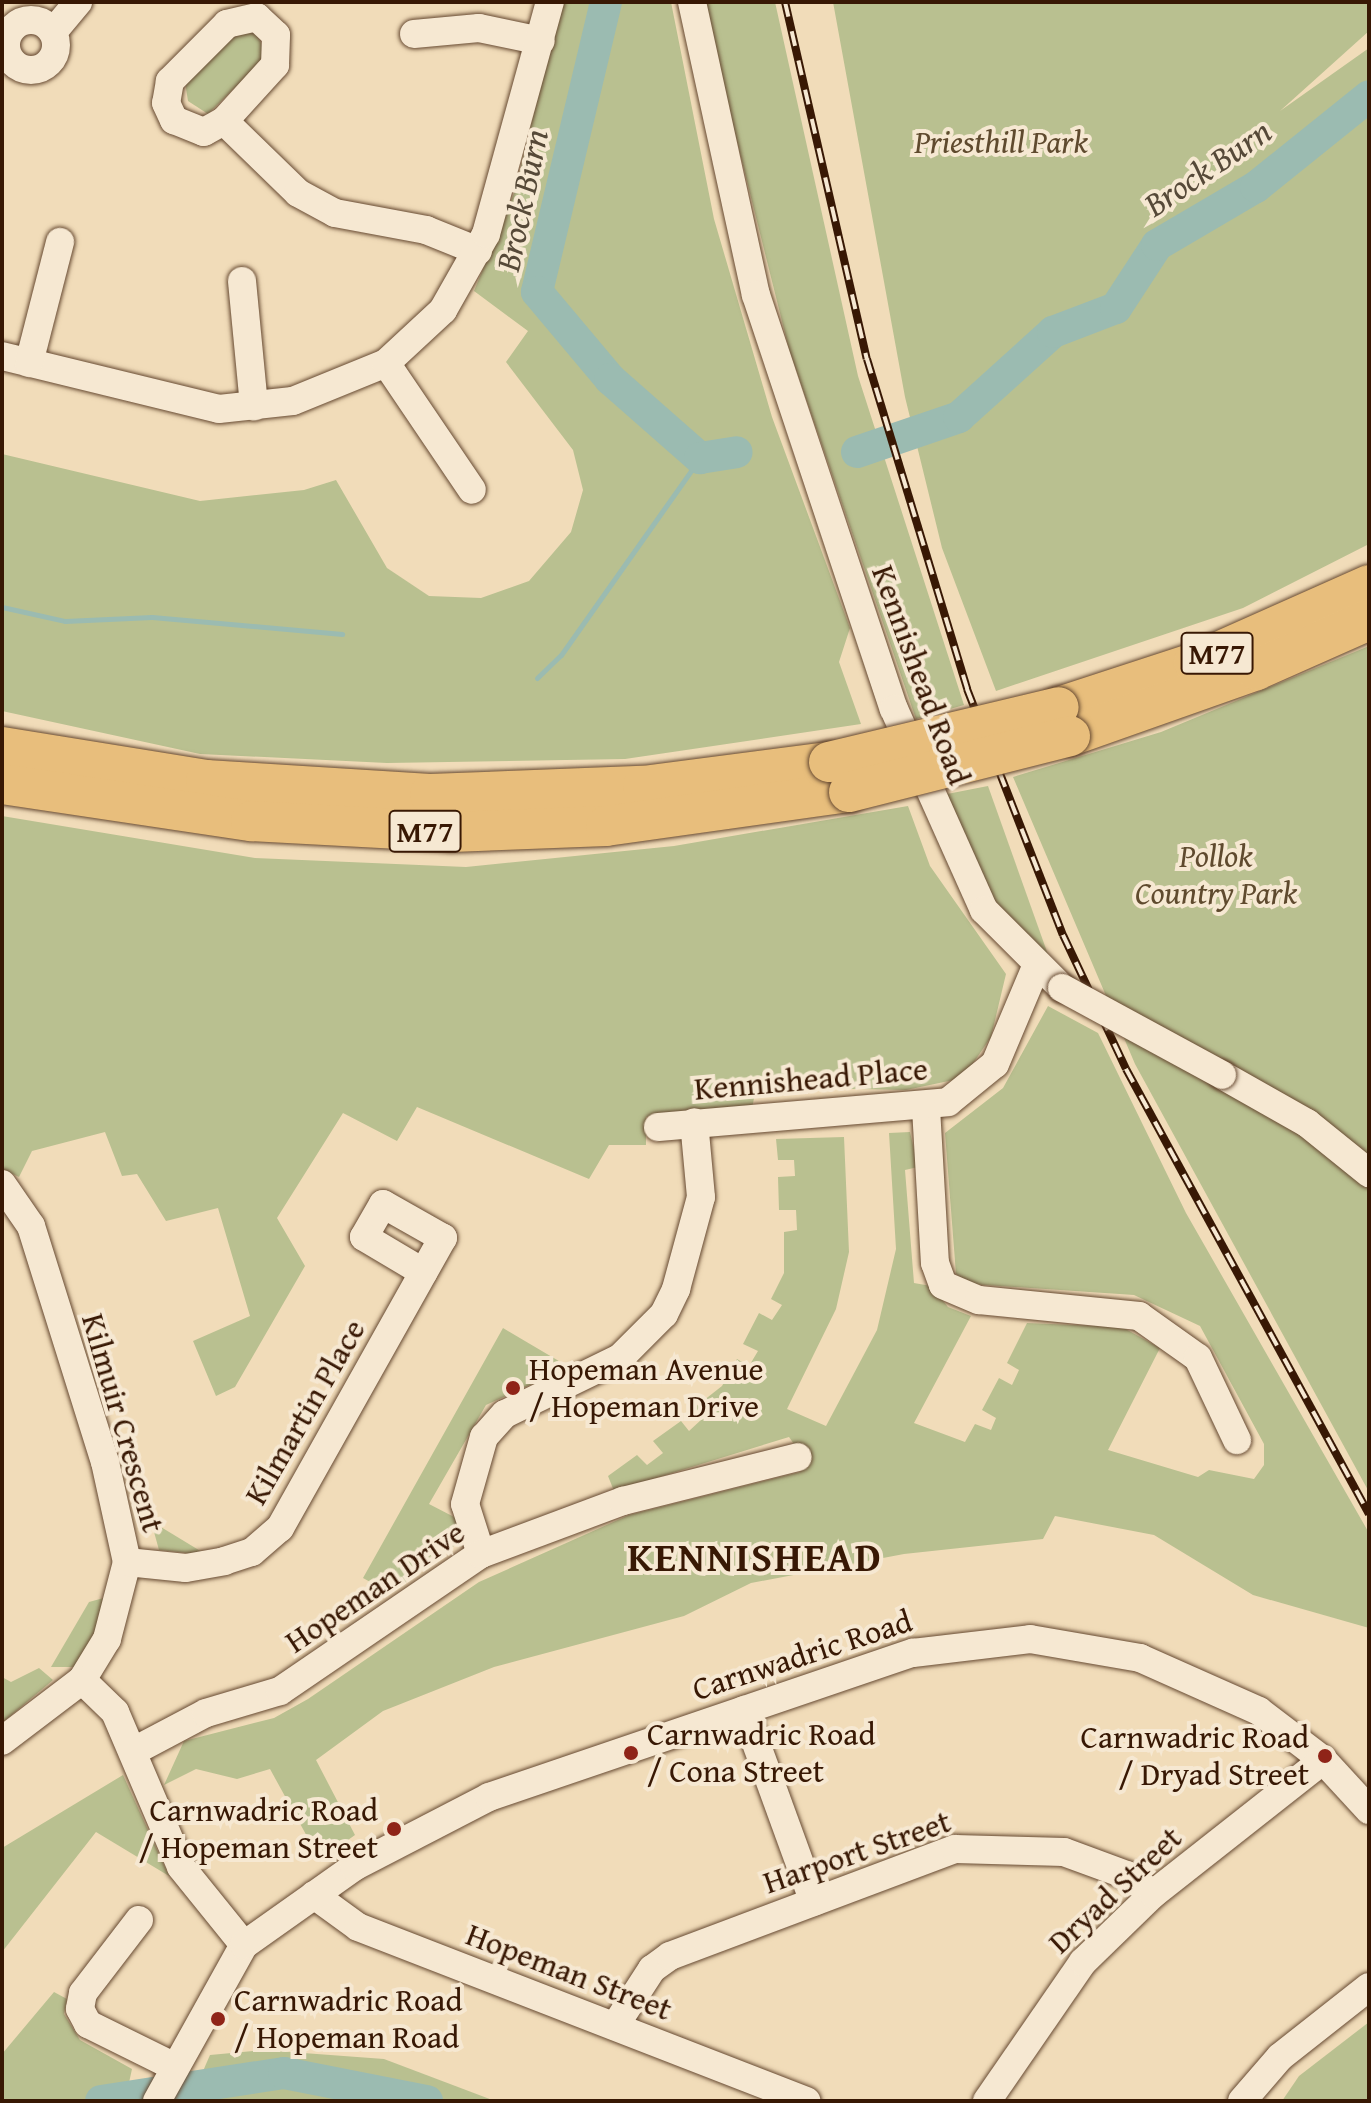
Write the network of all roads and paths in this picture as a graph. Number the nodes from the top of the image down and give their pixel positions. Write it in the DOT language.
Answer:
graph roads {
  1 [pos="78,2"];
  2 [pos="550,2"];
  3 [pos="692,2"];
  4 [pos="53,32"];
  5 [pos="414,34"];
  6 [pos="541,41"];
  7 [pos="224,121"];
  8 [pos="60,242"];
  9 [pos="478,251"];
  10 [pos="242,281"];
  11 [pos="15,360"];
  12 [pos="386,363"];
  13 [pos="254,406"];
  14 [pos="472,490"];
  15 [pos="1369,585"];
  16 [pos="1369,620"];
  17 [pos="1065,722"];
  18 [pos="2,747"];
  19 [pos="839,777"];
  20 [pos="2,784"];
  21 [pos="1036,967"];
  22 [pos="926,1108"];
  23 [pos="694,1122"];
  24 [pos="658,1127"];
  25 [pos="1369,1173"];
  26 [pos="2,1184"];
  27 [pos="423,1272"];
  28 [pos="1237,1440"];
  29 [pos="798,1457"];
  30 [pos="481,1554"];
  31 [pos="127,1562"];
  32 [pos="82,1680"];
  33 [pos="744,1710"];
  34 [pos="2,1741"];
  35 [pos="134,1751"];
  36 [pos="1323,1760"];
  37 [pos="1369,1810"];
  38 [pos="1153,1894"];
  39 [pos="314,1895"];
  40 [pos="814,1902"];
  41 [pos="122,1928"];
  42 [pos="244,1945"];
  43 [pos="1366,1994"];
  44 [pos="615,2026"];
  45 [pos="178,2056"];
  46 [pos="157,2101"];
  47 [pos="806,2101"];
  48 [pos="987,2101"];
  49 [pos="1242,2101"];
  1 -- 4 [label="street"];
  2 -- 6 [label="street"];
  3 -- 21 [label="street, Kennishead Road"];
  5 -- 6 [label="street"];
  6 -- 9 [label="street"];
  7 -- 9 [label="street"];
  8 -- 11 [label="street"];
  9 -- 12 [label="street"];
  10 -- 13 [label="street"];
  11 -- 13 [label="street"];
  12 -- 13 [label="street"];
  12 -- 14 [label="street"];
  15 -- 17 [label="highway, M77"];
  16 -- 17 [label="highway, M77"];
  17 -- 19 [label="highway, M77, bridge"];
  18 -- 19 [label="highway, M77"];
  19 -- 20 [label="highway, M77"];
  21 -- 22 [label="street, Kennishead Place"];
  21 -- 25 [label="street, Kennishead Road, bridge"];
  22 -- 23 [label="street, Kennishead Place"];
  22 -- 28 [label="street"];
  23 -- 24 [label="street, Kennishead Place"];
  23 -- 30 [label="street"];
  26 -- 31 [label="street, Kilmuir Crescent"];
  27 -- 31 [label="street, Kilmartin Place"];
  29 -- 30 [label="street, Hopeman Drive"];
  30 -- 35 [label="street, Hopeman Drive"];
  31 -- 32 [label="street, Kilmuir Crescent"];
  32 -- 34 [label="street, Kilmuir Crescent"];
  32 -- 35 [label="street"];
  33 -- 36 [label="street, Carnwadric Road"];
  33 -- 39 [label="street, Carnwadric Road"];
  33 -- 40 [label="street"];
  35 -- 42 [label="street"];
  36 -- 37 [label="street, Carnwadric Road"];
  36 -- 38 [label="street, Dryad Street"];
  38 -- 40 [label="street, Harport Street"];
  38 -- 48 [label="street, Dryad Street"];
  39 -- 42 [label="street, Carnwadric Road"];
  39 -- 44 [label="street, Hopeman Street"];
  40 -- 44 [label="street, Harport Street"];
  41 -- 45 [label="street"];
  42 -- 45 [label="street, Carnwadric Road"];
  43 -- 49 [label="street"];
  44 -- 47 [label="street, Hopeman Street"];
  45 -- 46 [label="street, Carnwadric Road"];
}
